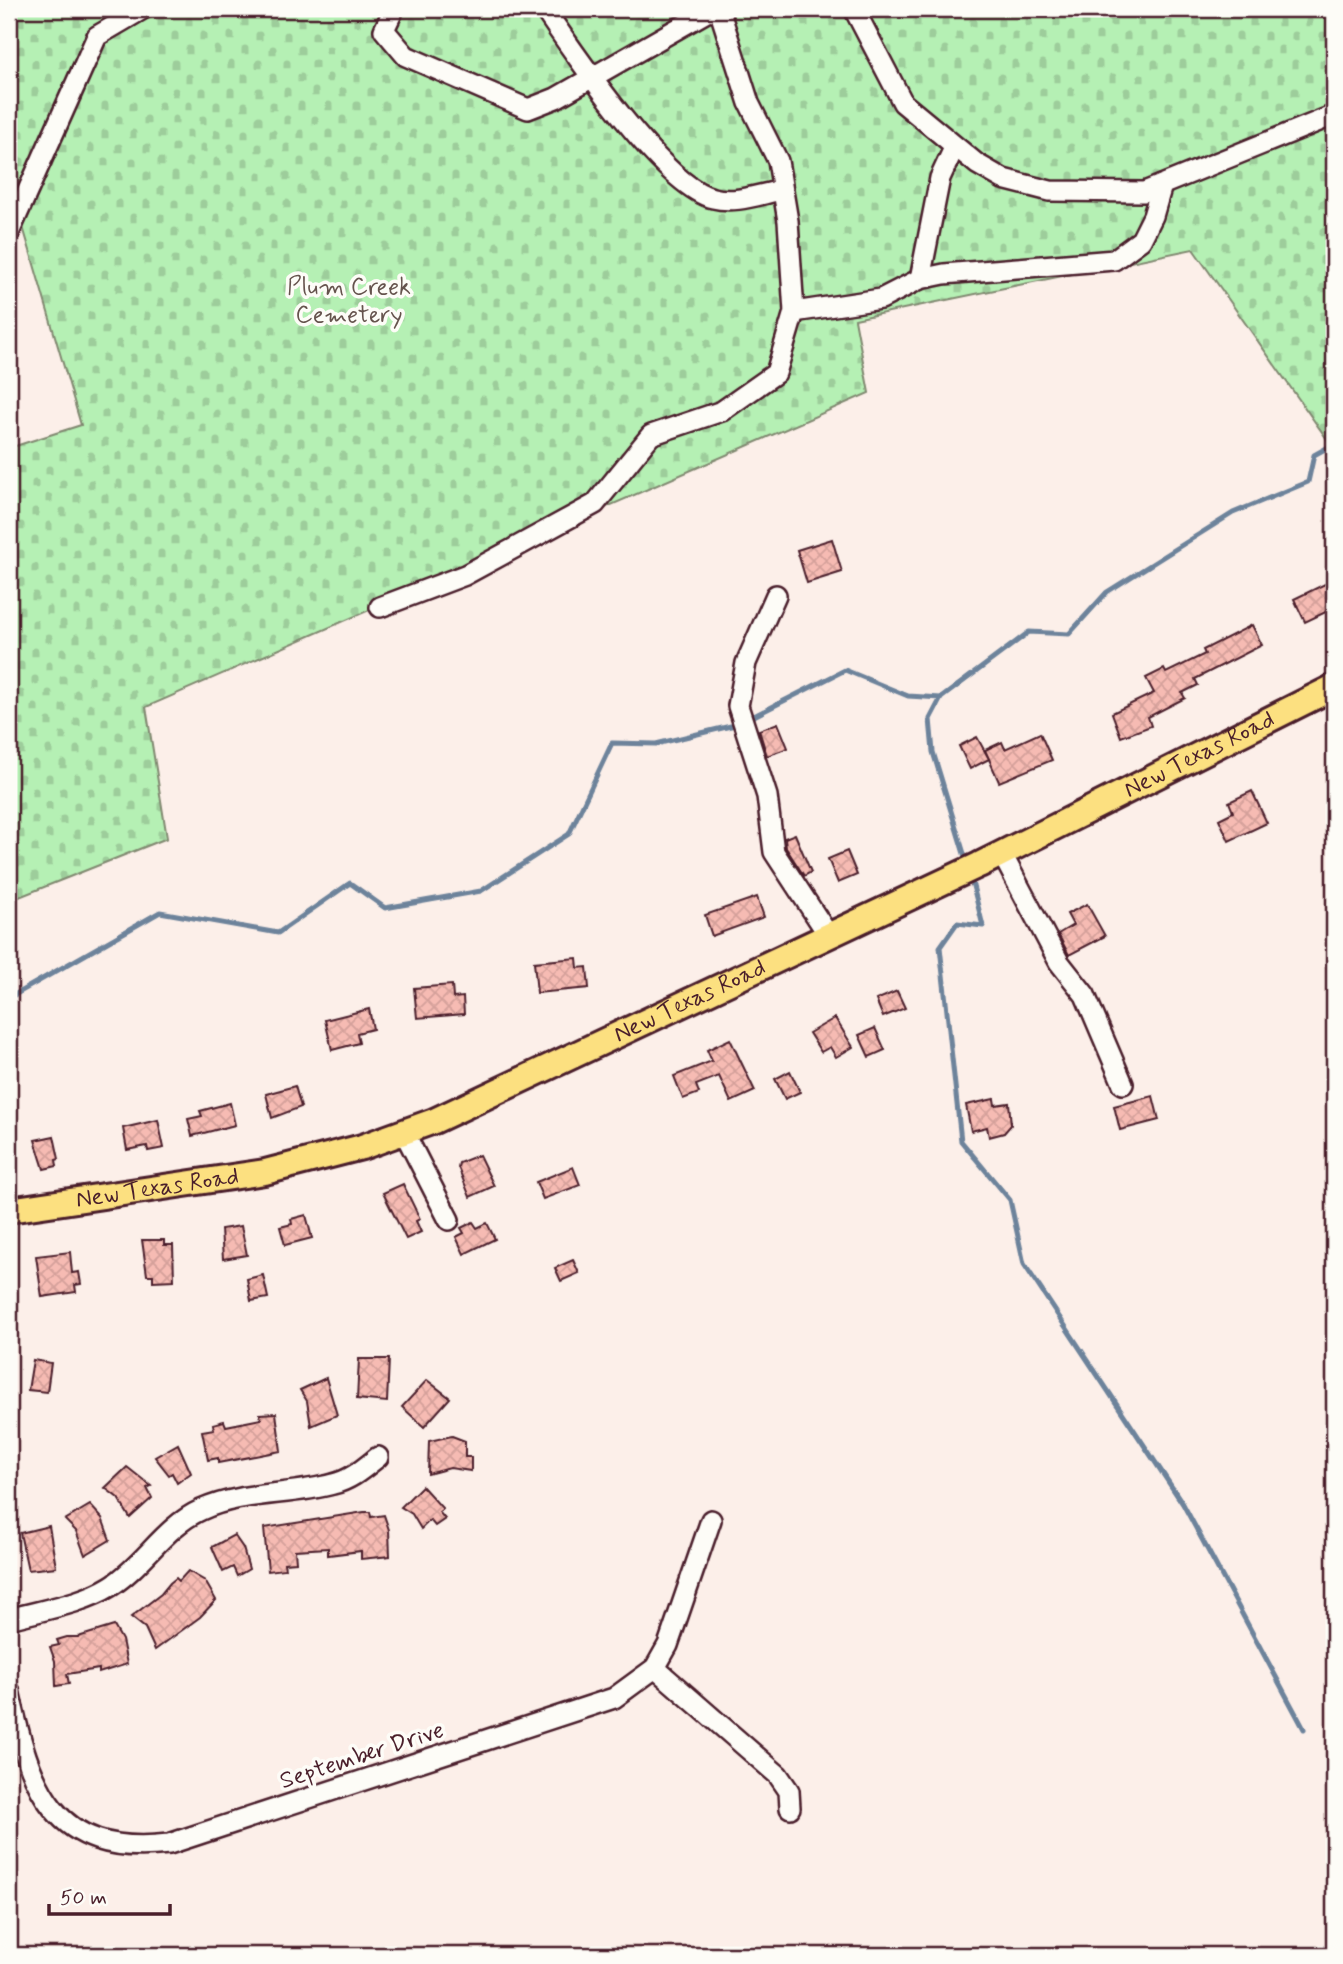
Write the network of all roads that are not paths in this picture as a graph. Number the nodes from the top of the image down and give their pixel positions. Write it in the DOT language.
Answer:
graph roads {
  1 [pos="143,9"];
  2 [pos="394,9"];
  3 [pos="544,9"];
  4 [pos="712,9"];
  5 [pos="719,9"];
  6 [pos="854,9"];
  7 [pos="591,77"];
  8 [pos="1334,115"];
  9 [pos="954,148"];
  10 [pos="1162,185"];
  11 [pos="782,190"];
  12 [pos="9,233"];
  13 [pos="920,279"];
  14 [pos="794,312"];
  15 [pos="776,595"];
  16 [pos="380,607"];
  17 [pos="1334,687"];
  18 [pos="1002,854"];
  19 [pos="829,936"];
  20 [pos="1124,1084"];
  21 [pos="404,1132"];
  22 [pos="9,1210"];
  23 [pos="449,1220"];
  24 [pos="378,1457"];
  25 [pos="711,1520"];
  26 [pos="9,1619"];
  27 [pos="655,1668"];
  28 [pos="9,1690"];
  29 [pos="790,1808"];
  1 -- 12 [label="street"];
  2 -- 7 [label="street"];
  3 -- 7 [label="street"];
  4 -- 7 [label="street"];
  5 -- 11 [label="street"];
  6 -- 9 [label="street"];
  7 -- 11 [label="street"];
  8 -- 10 [label="street"];
  9 -- 10 [label="street"];
  9 -- 13 [label="street"];
  10 -- 13 [label="street"];
  11 -- 14 [label="street"];
  13 -- 14 [label="street"];
  14 -- 16 [label="street"];
  15 -- 19 [label="street"];
  17 -- 18 [label="main road, New Texas Road"];
  18 -- 19 [label="main road, New Texas Road"];
  18 -- 20 [label="street"];
  19 -- 21 [label="main road, New Texas Road"];
  21 -- 22 [label="main road, New Texas Road"];
  21 -- 23 [label="street"];
  24 -- 26 [label="street"];
  25 -- 27 [label="street, September Drive"];
  27 -- 28 [label="street, September Drive"];
  27 -- 29 [label="street"];
}
